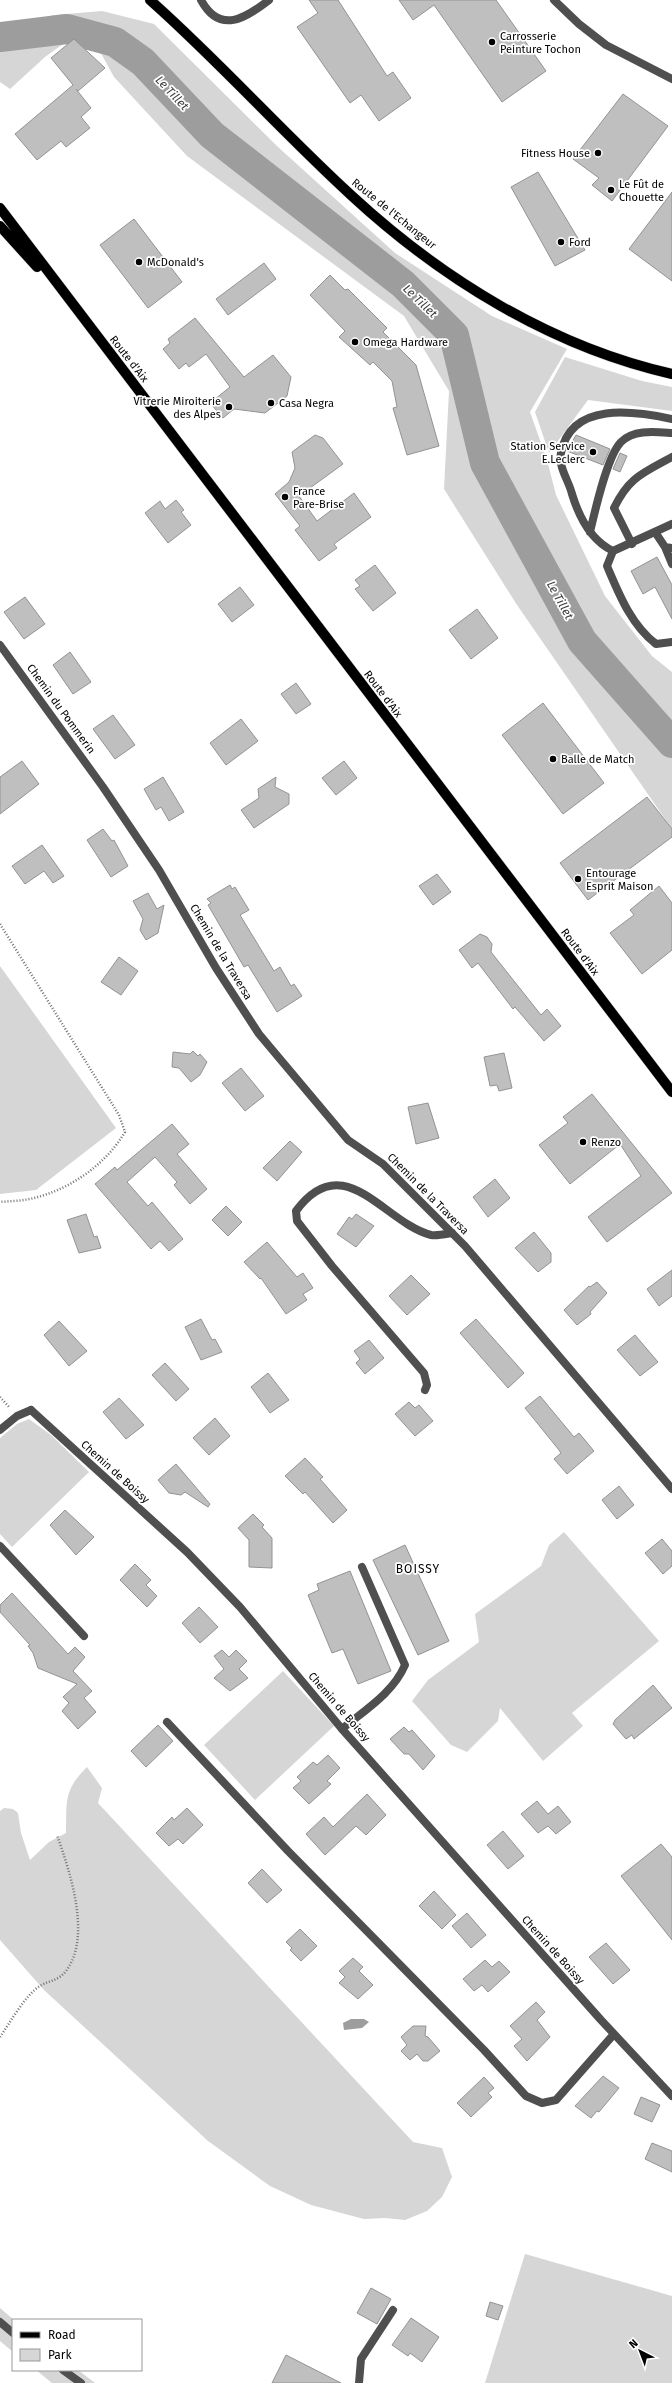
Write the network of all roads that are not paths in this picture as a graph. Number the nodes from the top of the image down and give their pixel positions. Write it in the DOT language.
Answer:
graph roads {
  1 [pos="150,0"];
  2 [pos="201,0"];
  3 [pos="269,0"];
  4 [pos="554,0"];
  5 [pos="672,79"];
  6 [pos="0,208"];
  7 [pos="0,226"];
  8 [pos="76,310"];
  9 [pos="672,374"];
  10 [pos="672,419"];
  11 [pos="672,433"];
  12 [pos="672,457"];
  13 [pos="672,524"];
  14 [pos="590,532"];
  15 [pos="655,532"];
  16 [pos="632,544"];
  17 [pos="668,547"];
  18 [pos="613,551"];
  19 [pos="672,564"];
  20 [pos="672,642"];
  21 [pos="0,645"];
  22 [pos="103,787"];
  23 [pos="672,1092"];
  24 [pos="452,1233"];
  25 [pos="425,1390"];
  26 [pos="0,1430"];
  27 [pos="672,1489"];
  28 [pos="0,1546"];
  29 [pos="362,1567"];
  30 [pos="84,1636"];
  31 [pos="167,1722"];
  32 [pos="342,1729"];
  33 [pos="614,2034"];
  34 [pos="672,2096"];
  35 [pos="393,2310"];
  36 [pos="0,2322"];
  37 [pos="12,2332"];
  38 [pos="64,2371"];
  39 [pos="82,2383"];
  40 [pos="359,2383"];
  1 -- 9 [label="main road, Route de l'Echangeur"];
  2 -- 3 [label="street"];
  4 -- 5 [label="street"];
  6 -- 8 [label="main road, Route d'Aix"];
  7 -- 8 [label="main road, Route d'Aix"];
  8 -- 23 [label="main road, Route d'Aix"];
  10 -- 14 [label="street"];
  11 -- 14 [label="street"];
  12 -- 16 [label="street"];
  13 -- 15 [label="street"];
  14 -- 18 [label="street"];
  15 -- 16 [label="street"];
  15 -- 17 [label="street"];
  16 -- 18 [label="street"];
  17 -- 19 [label="street"];
  18 -- 20 [label="street"];
  21 -- 22 [label="street, Chemin du Pommerin"];
  22 -- 24 [label="street, Chemin de la Traversa"];
  24 -- 25 [label="street"];
  24 -- 27 [label="street, Chemin de la Traversa"];
  26 -- 32 [label="street, Chemin de Boissy"];
  28 -- 30 [label="street"];
  29 -- 32 [label="street"];
  31 -- 33 [label="street"];
  32 -- 33 [label="street, Chemin de Boissy"];
  33 -- 34 [label="street, Chemin de Boissy"];
  35 -- 40 [label="street"];
  36 -- 37 [label="street"];
  38 -- 39 [label="street"];
}
